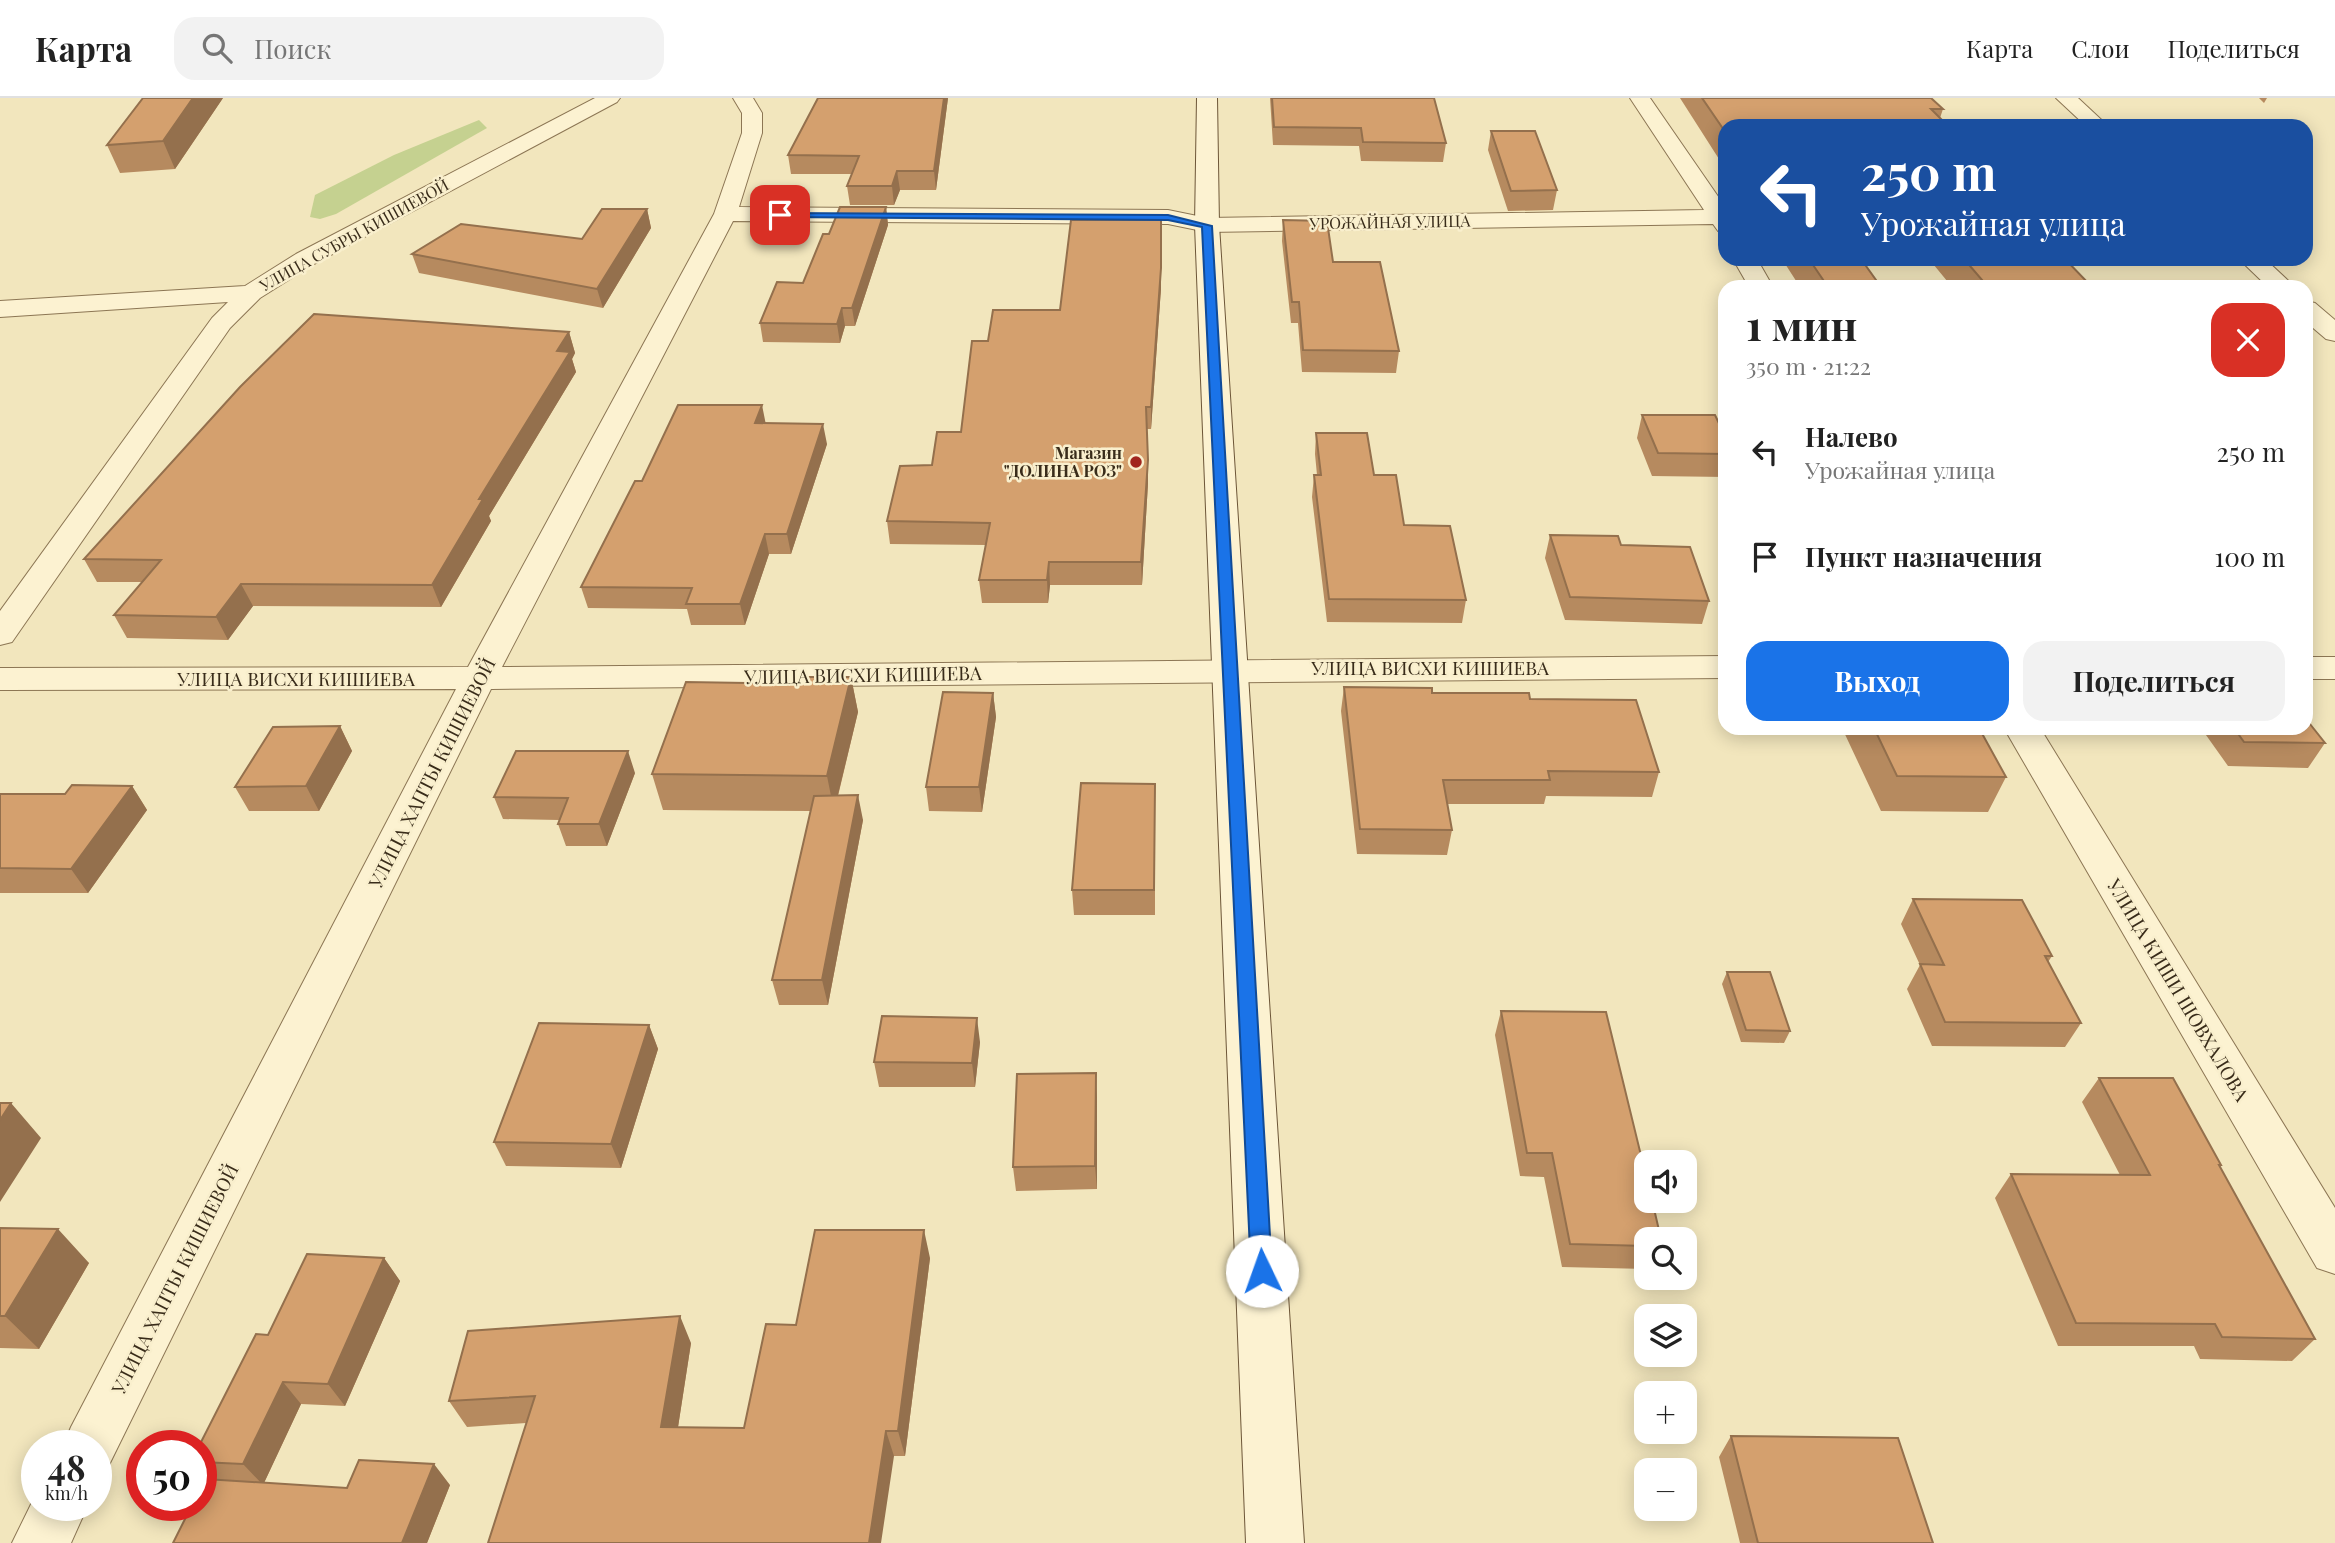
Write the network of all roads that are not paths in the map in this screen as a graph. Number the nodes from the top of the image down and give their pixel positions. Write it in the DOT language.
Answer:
graph roads {
  1 [pos="610,98"];
  2 [pos="743,98"];
  3 [pos="1207,98"];
  4 [pos="1640,98"];
  5 [pos="2066,98"];
  6 [pos="2090,119"];
  7 [pos="725,214"];
  8 [pos="1718,215"];
  9 [pos="1718,222"];
  10 [pos="1207,226"];
  11 [pos="2259,266"];
  12 [pos="2275,280"];
  13 [pos="251,293"];
  14 [pos="0,309"];
  15 [pos="2313,314"];
  16 [pos="2335,333"];
  17 [pos="0,635"];
  18 [pos="1718,667"];
  19 [pos="2313,668"];
  20 [pos="2335,668"];
  21 [pos="1232,671"];
  22 [pos="480,678"];
  23 [pos="0,679"];
  24 [pos="2026,735"];
  25 [pos="2335,1252"];
  26 [pos="98,1430"];
  27 [pos="52,1521"];
  28 [pos="41,1543"];
  29 [pos="1275,1543"];
  1 -- 13 [label="street, УЛИЦА СУБРЫ КИШИЕВОЙ"];
  2 -- 7 [label="street, УЛИЦА ХАПТЫ КИШИЕВОЙ"];
  3 -- 10 [label="street"];
  4 -- 8 [label="street"];
  5 -- 6 [label="street"];
  7 -- 10 [label="street, УРОЖАЙНАЯ УЛИЦА"];
  7 -- 22 [label="street, УЛИЦА ХАПТЫ КИШИЕВОЙ"];
  9 -- 10 [label="street, УРОЖАЙНАЯ УЛИЦА"];
  10 -- 21 [label="street"];
  11 -- 12 [label="street"];
  13 -- 14 [label="street"];
  13 -- 17 [label="street, УЛИЦА СУБРЫ КИШИЕВОЙ"];
  15 -- 16 [label="street"];
  18 -- 21 [label="street, УЛИЦА ВИСХИ КИШИЕВА"];
  19 -- 20 [label="street"];
  21 -- 22 [label="street, УЛИЦА ВИСХИ КИШИЕВА"];
  21 -- 29 [label="street"];
  22 -- 23 [label="street, УЛИЦА ВИСХИ КИШИЕВА"];
  22 -- 26 [label="street, УЛИЦА ХАПТЫ КИШИЕВОЙ"];
  24 -- 25 [label="street, УЛИЦА КИШИ ШОВХАЛОВА"];
  27 -- 28 [label="street"];
}
